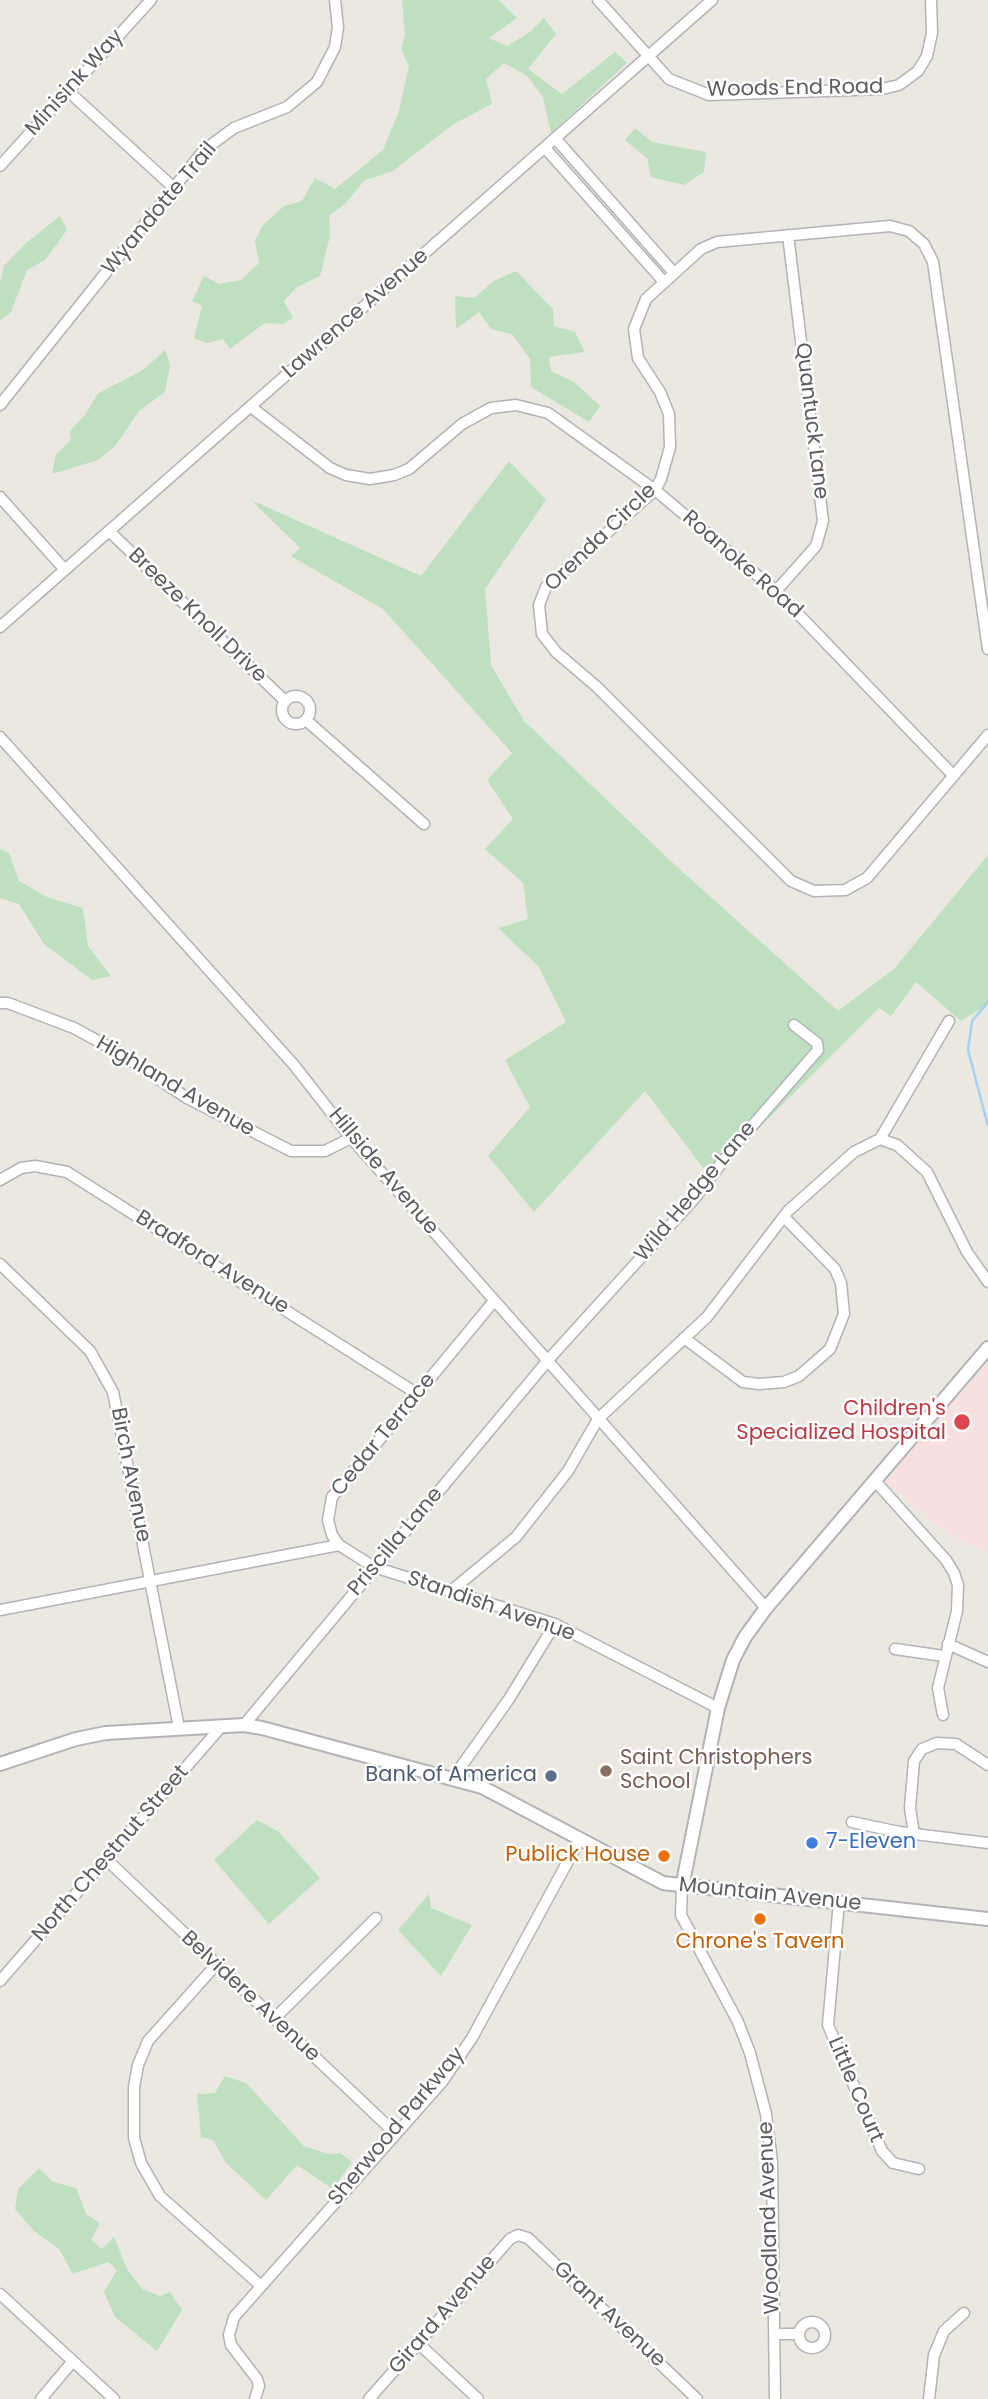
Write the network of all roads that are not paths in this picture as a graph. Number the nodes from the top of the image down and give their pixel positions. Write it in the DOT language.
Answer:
graph roads {
  1 [pos="150,0"];
  2 [pos="335,0"];
  3 [pos="598,0"];
  4 [pos="712,0"];
  5 [pos="930,0"];
  6 [pos="648,56"];
  7 [pos="68,91"];
  8 [pos="555,138"];
  9 [pos="544,148"];
  10 [pos="0,166"];
  11 [pos="174,188"];
  12 [pos="788,235"];
  13 [pos="674,273"];
  14 [pos="664,282"];
  15 [pos="0,405"];
  16 [pos="251,407"];
  17 [pos="655,490"];
  18 [pos="0,497"];
  19 [pos="109,531"];
  20 [pos="65,570"];
  21 [pos="776,591"];
  22 [pos="0,627"];
  23 [pos="988,649"];
  24 [pos="285,701"];
  25 [pos="306,720"];
  26 [pos="988,735"];
  27 [pos="0,737"];
  28 [pos="952,774"];
  29 [pos="424,824"];
  30 [pos="0,1003"];
  31 [pos="949,1021"];
  32 [pos="794,1025"];
  33 [pos="351,1138"];
  34 [pos="880,1139"];
  35 [pos="0,1180"];
  36 [pos="784,1217"];
  37 [pos="0,1264"];
  38 [pos="988,1282"];
  39 [pos="494,1301"];
  40 [pos="684,1338"];
  41 [pos="988,1348"];
  42 [pos="549,1359"];
  43 [pos="416,1393"];
  44 [pos="598,1419"];
  45 [pos="876,1482"];
  46 [pos="340,1545"];
  47 [pos="374,1567"];
  48 [pos="150,1582"];
  49 [pos="451,1591"];
  50 [pos="766,1608"];
  51 [pos="0,1610"];
  52 [pos="555,1624"];
  53 [pos="948,1643"];
  54 [pos="895,1649"];
  55 [pos="944,1656"];
  56 [pos="988,1662"];
  57 [pos="718,1708"];
  58 [pos="943,1715"];
  59 [pos="244,1726"];
  60 [pos="221,1727"];
  61 [pos="179,1728"];
  62 [pos="0,1764"];
  63 [pos="988,1765"];
  64 [pos="453,1778"];
  65 [pos="852,1822"];
  66 [pos="914,1834"];
  67 [pos="580,1839"];
  68 [pos="988,1843"];
  69 [pos="106,1859"];
  70 [pos="682,1887"];
  71 [pos="839,1902"];
  72 [pos="376,1918"];
  73 [pos="988,1919"];
  74 [pos="215,1966"];
  75 [pos="0,1981"];
  76 [pos="274,2020"];
  77 [pos="395,2133"];
  78 [pos="919,2169"];
  79 [pos="518,2235"];
  80 [pos="260,2286"];
  81 [pos="0,2294"];
  82 [pos="964,2313"];
  83 [pos="775,2334"];
  84 [pos="799,2334"];
  85 [pos="418,2343"];
  86 [pos="73,2361"];
  87 [pos="41,2399"];
  88 [pos="114,2399"];
  89 [pos="255,2399"];
  90 [pos="369,2399"];
  91 [pos="478,2399"];
  92 [pos="697,2399"];
  93 [pos="775,2399"];
  94 [pos="929,2399"];
  1 -- 7 [label="street, Minisink Way"];
  2 -- 11 [label="street, Wyandotte Trail"];
  3 -- 6 [label="street"];
  4 -- 6 [label="street, Lawrence Avenue"];
  5 -- 6 [label="street, Woods End Road"];
  6 -- 8 [label="street, Lawrence Avenue"];
  7 -- 10 [label="street, Minisink Way"];
  7 -- 11 [label="street"];
  8 -- 9 [label="street, Lawrence Avenue"];
  8 -- 13 [label="street"];
  9 -- 14 [label="street"];
  9 -- 16 [label="street, Lawrence Avenue"];
  11 -- 15 [label="street, Wyandotte Trail"];
  12 -- 13 [label="street, Orenda Circle"];
  12 -- 21 [label="street, Quantuck Lane"];
  12 -- 23 [label="street, Orenda Circle"];
  13 -- 14 [label="street, Orenda Circle"];
  14 -- 17 [label="street, Orenda Circle"];
  16 -- 17 [label="street, Roanoke Road"];
  16 -- 19 [label="street, Lawrence Avenue"];
  17 -- 21 [label="street, Roanoke Road"];
  17 -- 28 [label="street, Orenda Circle"];
  18 -- 20 [label="street"];
  19 -- 20 [label="street, Lawrence Avenue"];
  19 -- 24 [label="street, Breeze Knoll Drive"];
  20 -- 22 [label="street, Lawrence Avenue"];
  21 -- 28 [label="street, Roanoke Road"];
  24 -- 25 [label="street, Breeze Knoll Drive"];
  24 -- 25 [label="street, Breeze Knoll Drive"];
  25 -- 29 [label="street, Breeze Knoll Drive"];
  26 -- 28 [label="street, Orenda Circle"];
  27 -- 33 [label="street, Hillside Avenue"];
  30 -- 33 [label="street, Highland Avenue"];
  31 -- 34 [label="street"];
  32 -- 42 [label="street, Wild Hedge Lane"];
  33 -- 39 [label="street, Hillside Avenue"];
  34 -- 36 [label="street"];
  34 -- 38 [label="street"];
  35 -- 43 [label="street, Bradford Avenue"];
  36 -- 40 [label="street"];
  36 -- 40 [label="street"];
  37 -- 48 [label="street, Birch Avenue"];
  39 -- 42 [label="street, Hillside Avenue"];
  39 -- 43 [label="street, Cedar Terrace"];
  40 -- 44 [label="street"];
  41 -- 45 [label="street"];
  42 -- 44 [label="street, Hillside Avenue"];
  42 -- 47 [label="street, Priscilla Lane"];
  43 -- 46 [label="street, Cedar Terrace"];
  44 -- 49 [label="street"];
  44 -- 50 [label="street, Hillside Avenue"];
  45 -- 50 [label="street"];
  45 -- 53 [label="street"];
  46 -- 47 [label="street"];
  46 -- 48 [label="street"];
  47 -- 49 [label="street, Standish Avenue"];
  47 -- 59 [label="street, Priscilla Lane"];
  48 -- 51 [label="street"];
  48 -- 61 [label="street, Birch Avenue"];
  49 -- 52 [label="street, Standish Avenue"];
  50 -- 57 [label="street"];
  52 -- 57 [label="street, Standish Avenue"];
  52 -- 64 [label="street"];
  53 -- 55 [label="street"];
  53 -- 56 [label="street"];
  54 -- 55 [label="street"];
  55 -- 58 [label="street"];
  57 -- 70 [label="street"];
  59 -- 60 [label="street, Mountain Avenue"];
  59 -- 64 [label="street, Mountain Avenue"];
  60 -- 61 [label="street, Mountain Avenue"];
  60 -- 69 [label="street, North Chestnut Street"];
  61 -- 62 [label="street, Mountain Avenue"];
  63 -- 66 [label="street"];
  64 -- 67 [label="street, Mountain Avenue"];
  65 -- 66 [label="street"];
  66 -- 68 [label="street"];
  67 -- 70 [label="street, Mountain Avenue"];
  67 -- 77 [label="street, Sherwood Parkway"];
  69 -- 74 [label="street, Belvidere Avenue"];
  69 -- 75 [label="street, North Chestnut Street"];
  70 -- 71 [label="street, Mountain Avenue"];
  70 -- 83 [label="street, Woodland Avenue"];
  71 -- 73 [label="street, Mountain Avenue"];
  71 -- 78 [label="street, Little Court"];
  72 -- 76 [label="street"];
  74 -- 76 [label="street, Belvidere Avenue"];
  74 -- 80 [label="street"];
  76 -- 77 [label="street, Belvidere Avenue"];
  77 -- 80 [label="street, Sherwood Parkway"];
  79 -- 85 [label="street, Girard Avenue"];
  79 -- 92 [label="street, Grant Avenue"];
  80 -- 89 [label="street, Sherwood Parkway"];
  81 -- 86 [label="street"];
  82 -- 94 [label="street"];
  83 -- 84 [label="street"];
  83 -- 93 [label="street, Woodland Avenue"];
  85 -- 90 [label="street, Girard Avenue"];
  85 -- 91 [label="street"];
  86 -- 87 [label="street"];
  86 -- 88 [label="street"];
}
